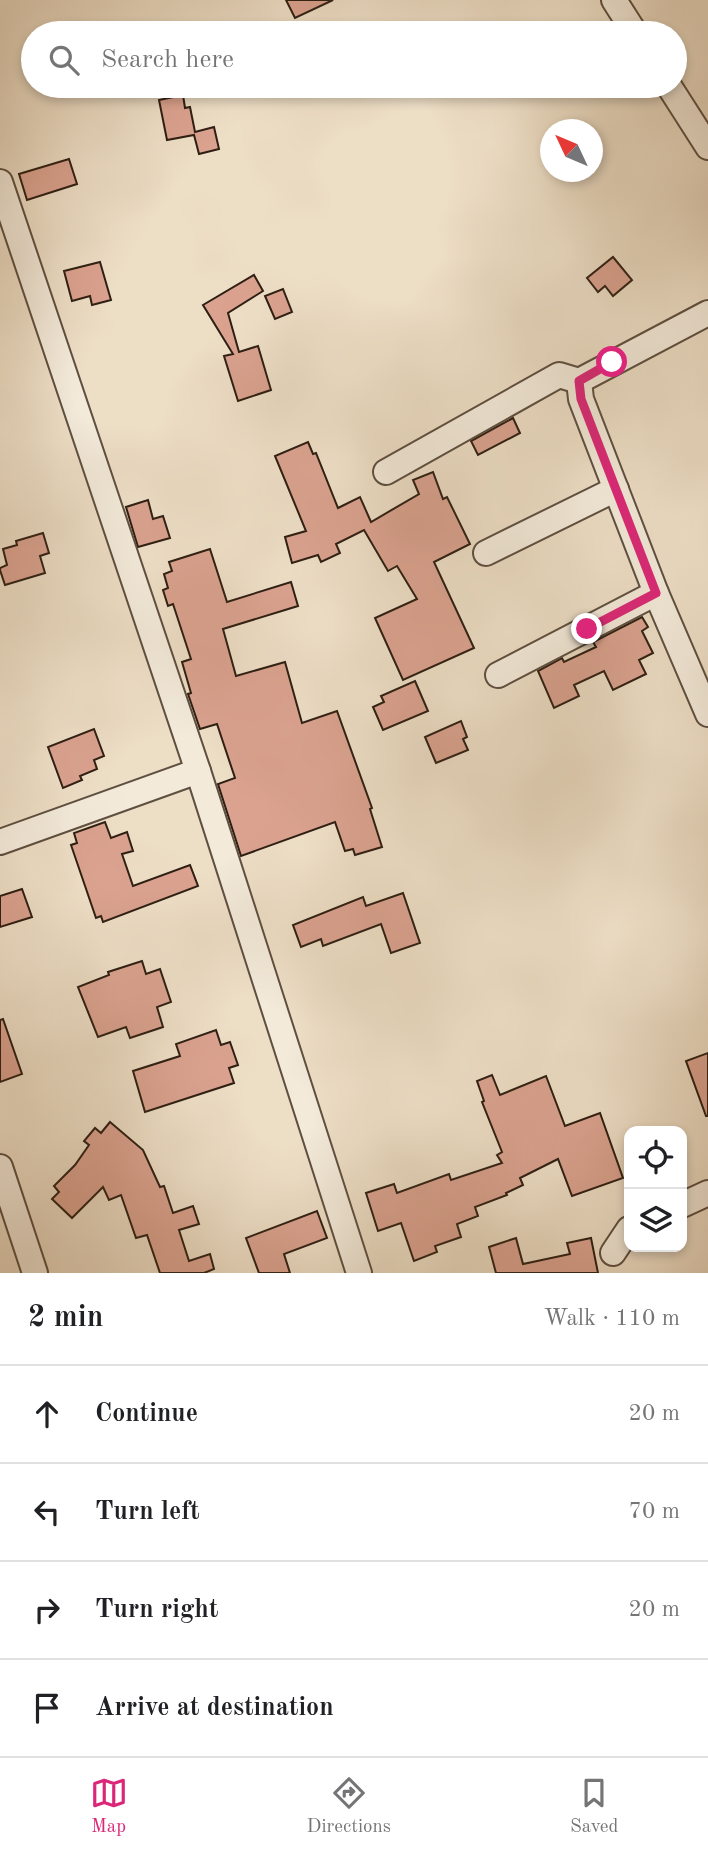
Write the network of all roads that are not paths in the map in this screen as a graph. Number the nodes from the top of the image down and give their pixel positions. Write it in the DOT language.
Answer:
graph roads {
  1 [pos="614,0"];
  2 [pos="627,21"];
  3 [pos="677,98"];
  4 [pos="708,147"];
  5 [pos="0,183"];
  6 [pos="708,313"];
  7 [pos="579,381"];
  8 [pos="386,472"];
  9 [pos="616,489"];
  10 [pos="486,553"];
  11 [pos="656,593"];
  12 [pos="498,675"];
  13 [pos="708,713"];
  14 [pos="198,771"];
  15 [pos="0,842"];
  16 [pos="0,1167"];
  17 [pos="708,1193"];
  18 [pos="687,1203"];
  19 [pos="10,1223"];
  20 [pos="624,1236"];
  21 [pos="613,1253"];
  22 [pos="35,1273"];
  23 [pos="359,1273"];
  1 -- 2 [label="street"];
  3 -- 4 [label="street"];
  5 -- 14 [label="street"];
  6 -- 7 [label="street"];
  7 -- 8 [label="street"];
  7 -- 9 [label="street"];
  9 -- 10 [label="street"];
  9 -- 11 [label="street"];
  11 -- 12 [label="street"];
  11 -- 13 [label="street"];
  14 -- 15 [label="street"];
  14 -- 23 [label="street"];
  16 -- 19 [label="street"];
  17 -- 18 [label="street"];
  19 -- 22 [label="street"];
  20 -- 21 [label="street"];
}
